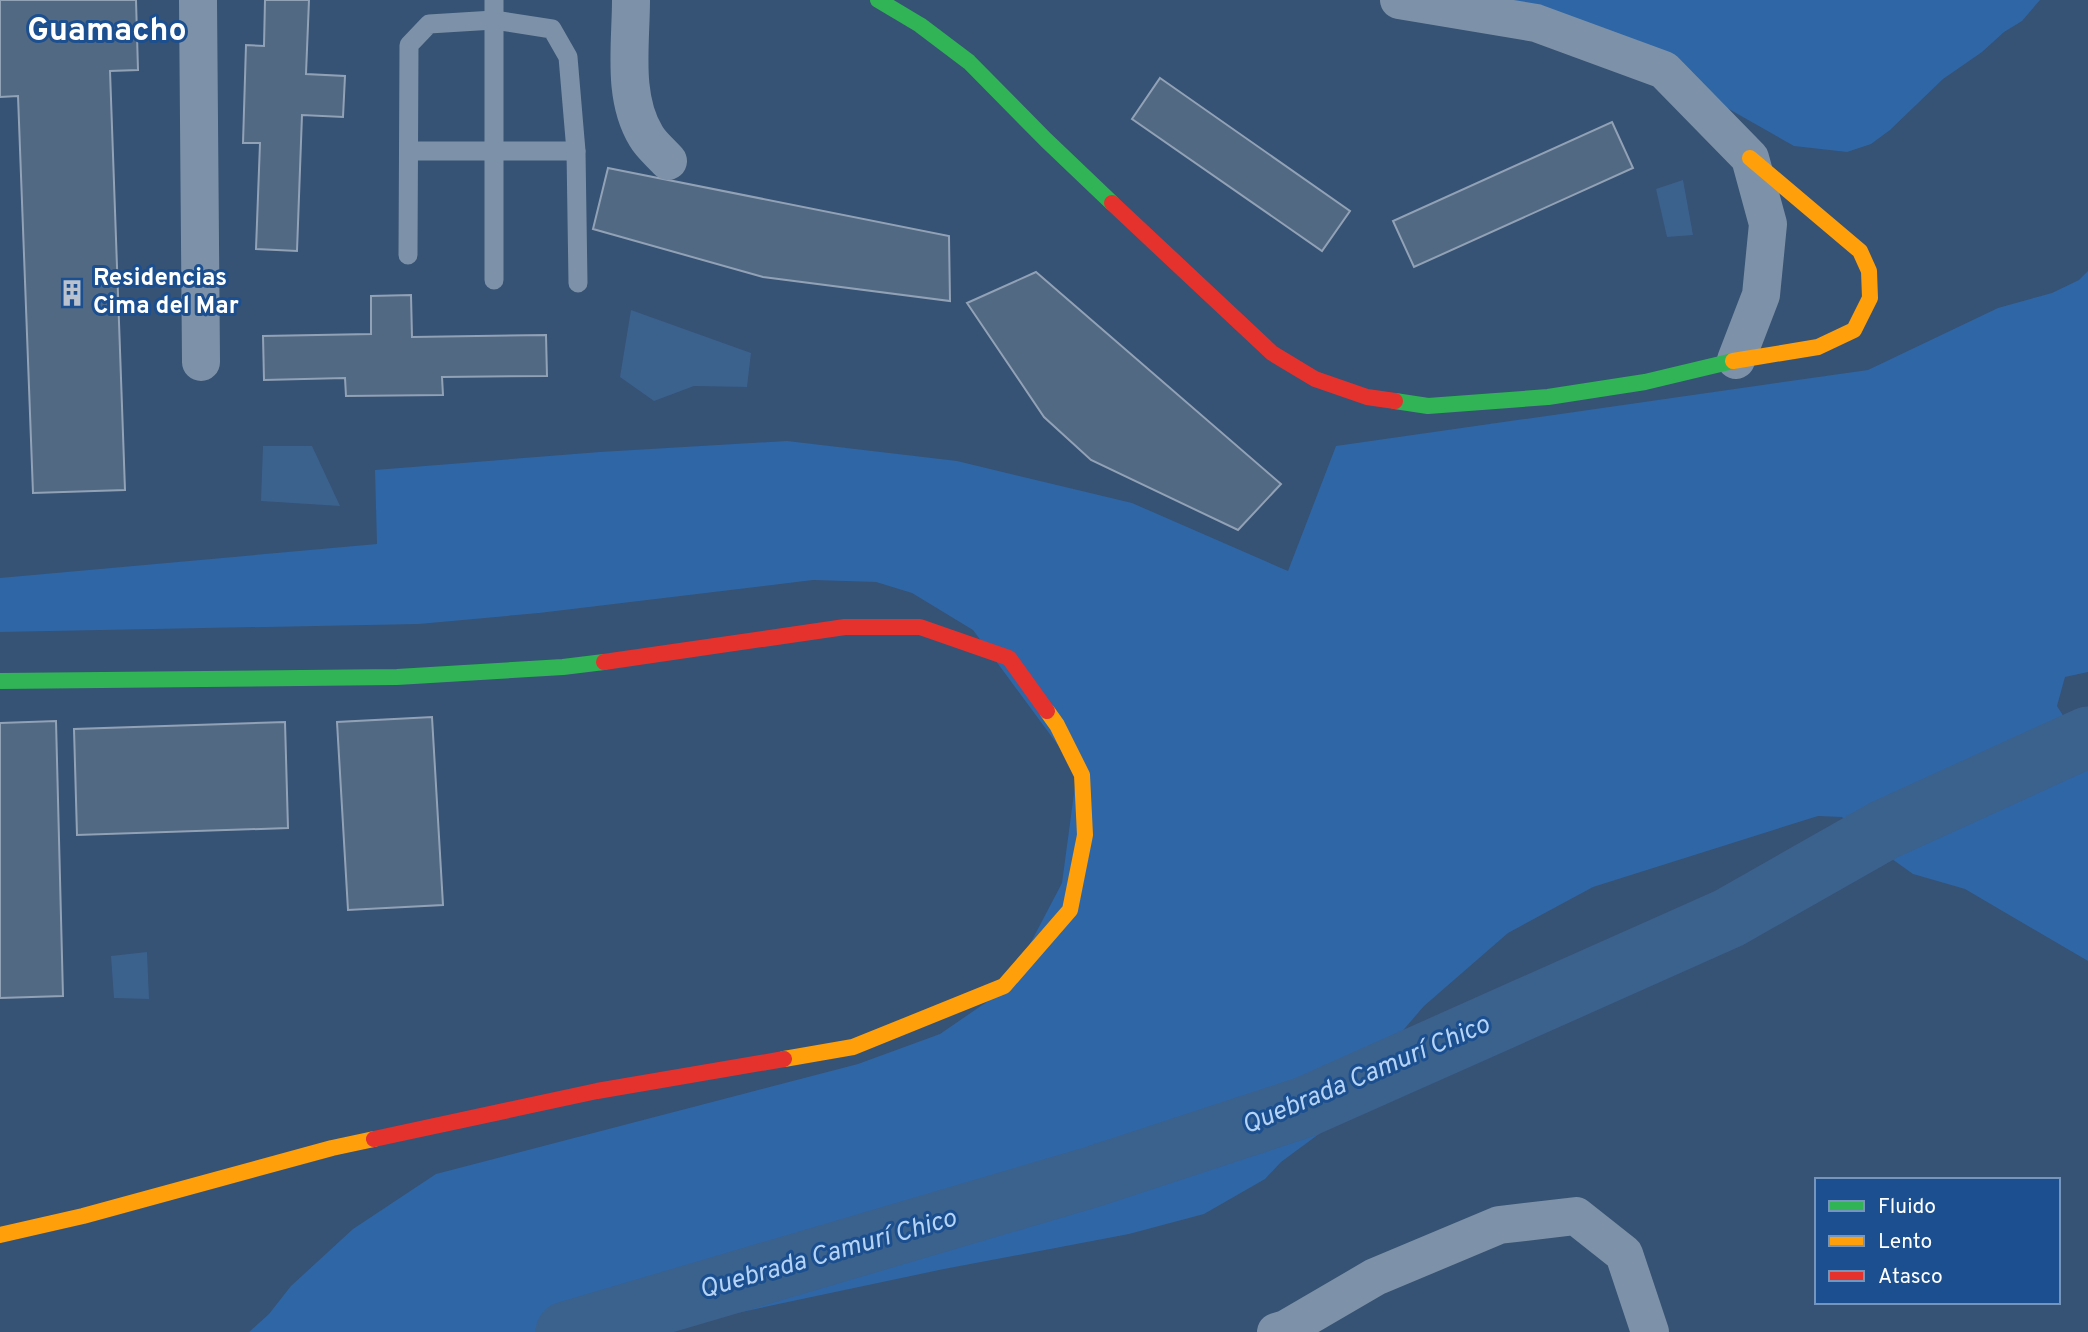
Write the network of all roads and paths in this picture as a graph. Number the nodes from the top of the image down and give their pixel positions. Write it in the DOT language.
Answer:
graph roads {
  1 [pos="198,0"];
  2 [pos="494,0"];
  3 [pos="631,0"];
  4 [pos="878,0"];
  5 [pos="1400,0"];
  6 [pos="494,20"];
  7 [pos="495,150"];
  8 [pos="409,151"];
  9 [pos="576,151"];
  10 [pos="1750,158"];
  11 [pos="668,161"];
  12 [pos="408,255"];
  13 [pos="494,280"];
  14 [pos="578,283"];
  15 [pos="1737,360"];
  16 [pos="201,362"];
  17 [pos="0,681"];
  18 [pos="0,1235"];
  19 [pos="1276,1332"];
  20 [pos="1650,1332"];
  1 -- 16 [label="street"];
  2 -- 6 [label="lane"];
  3 -- 11 [label="street"];
  4 -- 15 [label="street"];
  5 -- 10 [label="street"];
  6 -- 7 [label="lane"];
  6 -- 8 [label="lane"];
  6 -- 9 [label="lane"];
  7 -- 8 [label="lane"];
  7 -- 9 [label="lane"];
  7 -- 13 [label="lane"];
  8 -- 12 [label="lane"];
  9 -- 14 [label="lane"];
  10 -- 15 [label="street"];
  10 -- 15 [label="street"];
  17 -- 18 [label="street"];
  19 -- 20 [label="street"];
}
